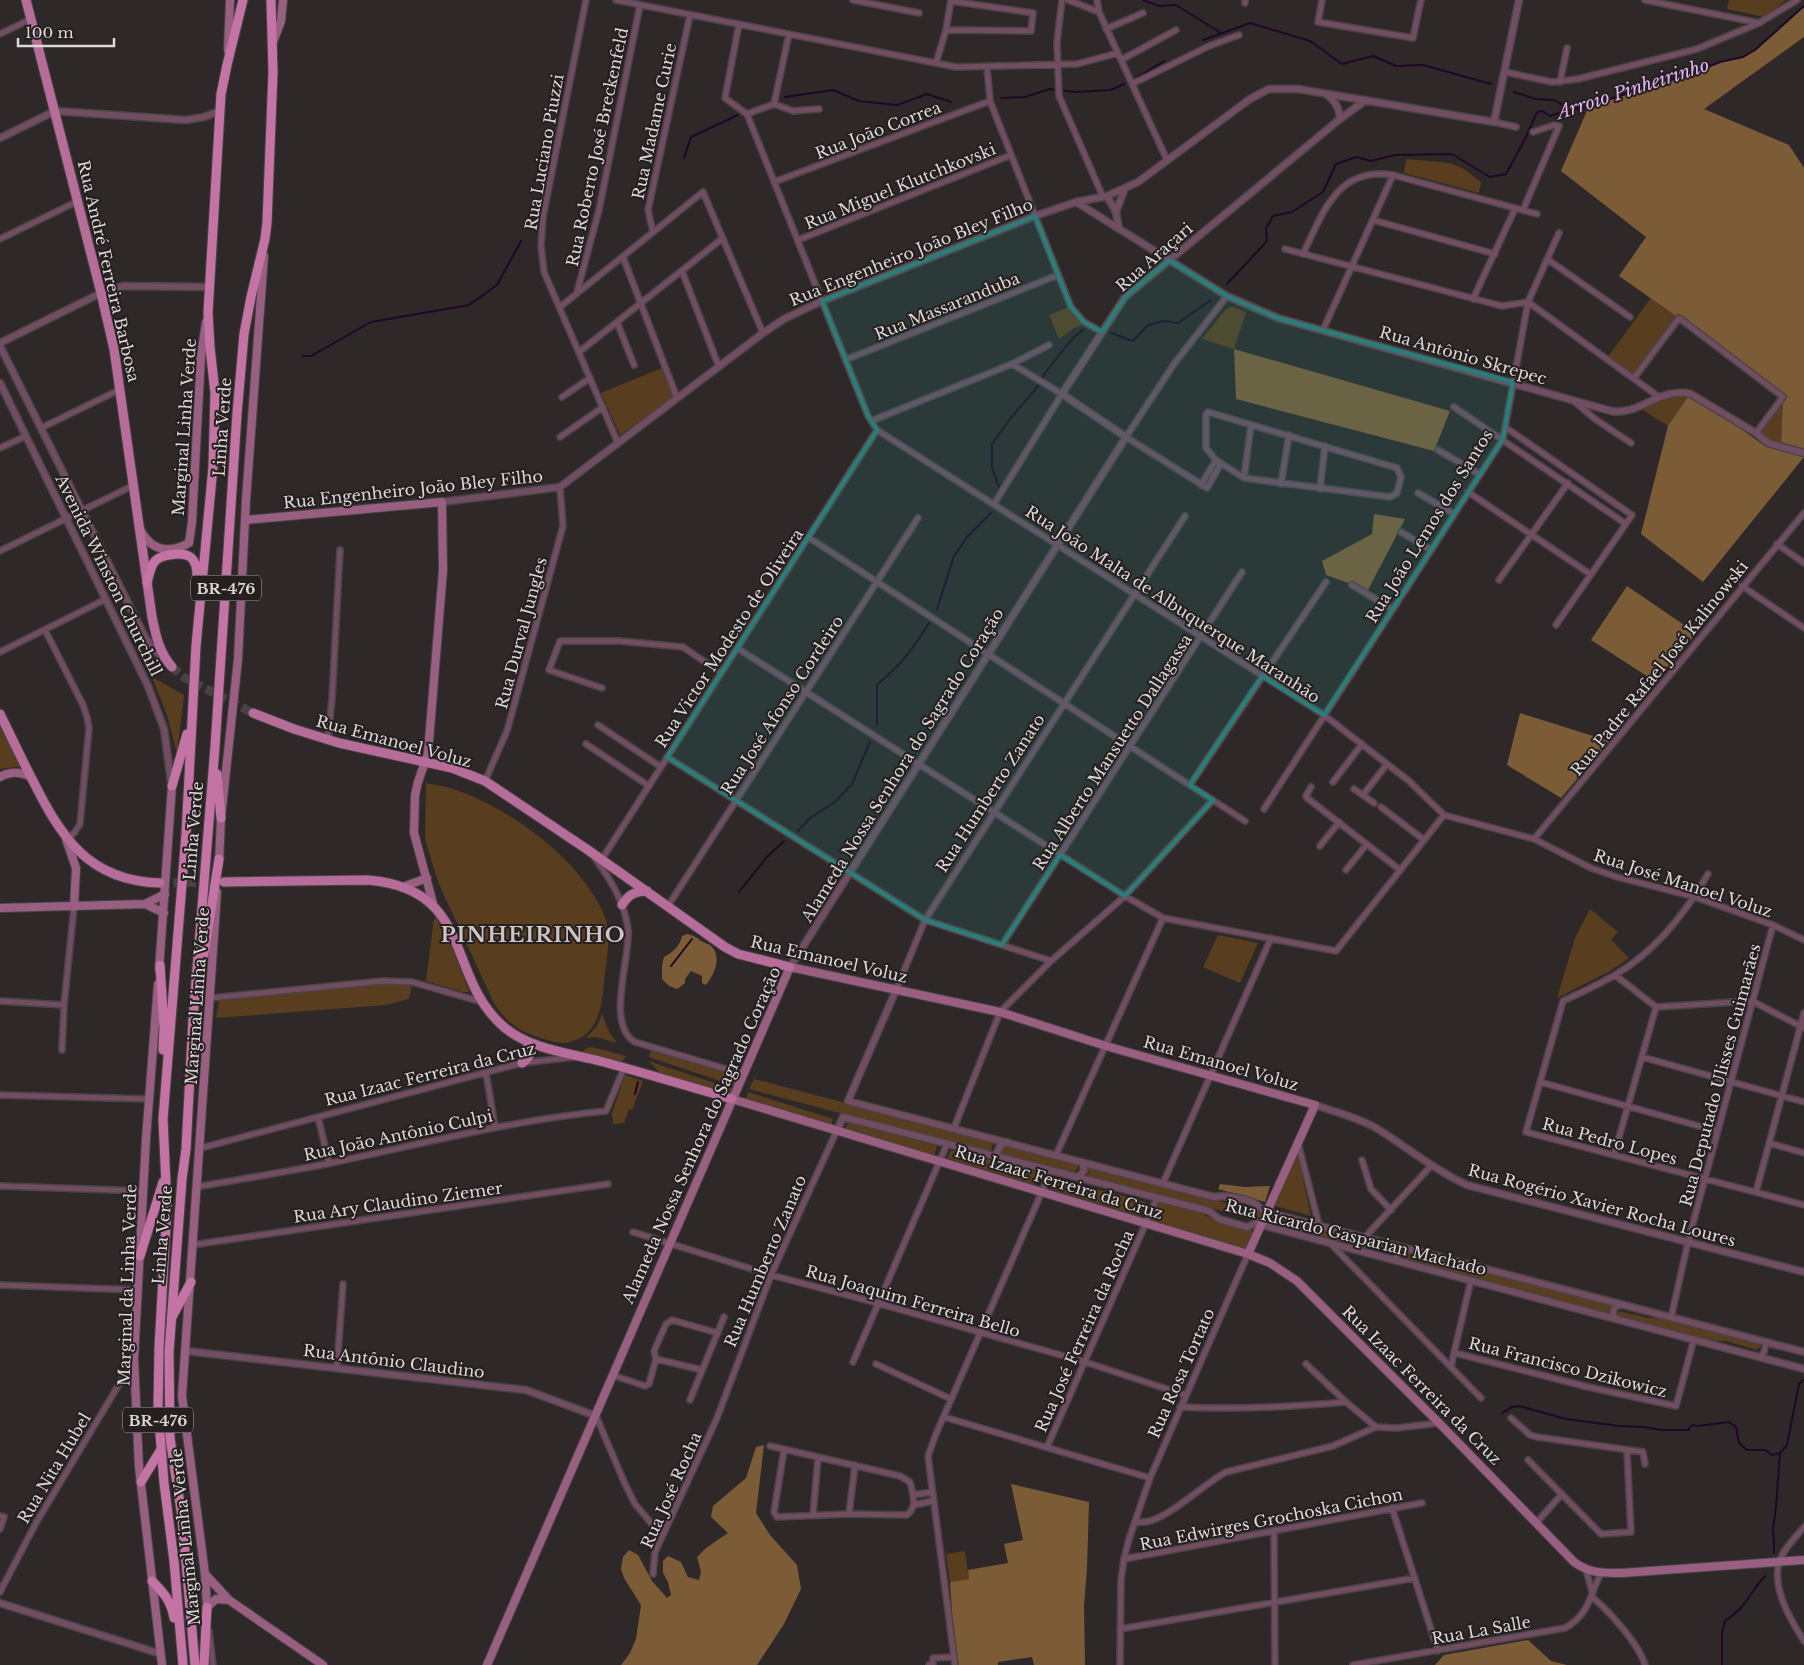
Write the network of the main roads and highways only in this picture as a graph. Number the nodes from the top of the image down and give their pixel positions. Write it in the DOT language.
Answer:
graph roads {
  1 [pos="26,0"];
  2 [pos="230,0"];
  3 [pos="243,0"];
  4 [pos="271,0"];
  5 [pos="283,0"];
  6 [pos="273,42"];
  7 [pos="227,64"];
  8 [pos="265,239"];
  9 [pos="208,313"];
  10 [pos="246,520"];
  11 [pos="140,529"];
  12 [pos="147,583"];
  13 [pos="196,646"];
  14 [pos="172,667"];
  15 [pos="253,713"];
  16 [pos="0,714"];
  17 [pos="191,722"];
  18 [pos="215,747"];
  19 [pos="425,762"];
  20 [pos="30,776"];
  21 [pos="0,777"];
  22 [pos="172,786"];
  23 [pos="221,818"];
  24 [pos="66,839"];
  25 [pos="219,859"];
  26 [pos="90,860"];
  27 [pos="76,868"];
  28 [pos="427,878"];
  29 [pos="224,882"];
  30 [pos="160,883"];
  31 [pos="403,887"];
  32 [pos="647,891"];
  33 [pos="165,894"];
  34 [pos="145,904"];
  35 [pos="622,905"];
  36 [pos="74,907"];
  37 [pos="434,907"];
  38 [pos="0,908"];
  39 [pos="164,913"];
  40 [pos="160,966"];
  41 [pos="790,967"];
  42 [pos="193,1019"];
  43 [pos="526,1040"];
  44 [pos="522,1063"];
  45 [pos="166,1088"];
  46 [pos="732,1098"];
  47 [pos="1315,1105"];
  48 [pos="166,1175"];
  49 [pos="1248,1254"];
  50 [pos="140,1256"];
  51 [pos="191,1282"];
  52 [pos="171,1320"];
  53 [pos="160,1451"];
  54 [pos="141,1482"];
  55 [pos="1804,1560"];
  56 [pos="205,1574"];
  57 [pos="152,1581"];
  58 [pos="229,1600"];
  59 [pos="208,1607"];
  60 [pos="181,1646"];
  61 [pos="162,1665"];
  62 [pos="183,1665"];
  63 [pos="195,1665"];
  64 [pos="204,1665"];
  65 [pos="323,1665"];
  66 [pos="486,1665"];
  1 -- 11 [label="main road, Rua André Ferreira Barbosa"];
  2 -- 7 [label="main road"];
  3 -- 7 [label="highway, Linha Verde / BR-476"];
  4 -- 6 [label="highway, Linha Verde / BR-476"];
  5 -- 6 [label="main road"];
  6 -- 8 [label="highway, Linha Verde / BR-476"];
  7 -- 9 [label="highway, Linha Verde / BR-476"];
  8 -- 10 [label="main road, Marginal Linha Verde"];
  8 -- 18 [label="highway, Linha Verde / BR-476"];
  9 -- 11 [label="main road, Marginal Linha Verde"];
  9 -- 13 [label="highway, Linha Verde / BR-476"];
  10 -- 19 [label="main road, Rua Engenheiro João Bley Filho"];
  10 -- 23 [label="main road, Marginal Linha Verde"];
  11 -- 12 [label="main road, Rua André Ferreira Barbosa"];
  12 -- 13 [label="highway"];
  12 -- 14 [label="main road, Rua André Ferreira Barbosa"];
  13 -- 17 [label="highway, Linha Verde / BR-476"];
  15 -- 19 [label="main road, Rua Emanoel Voluz"];
  16 -- 20 [label="main road"];
  17 -- 22 [label="highway"];
  17 -- 45 [label="highway, Linha Verde / BR-476"];
  18 -- 23 [label="highway"];
  18 -- 42 [label="highway, Linha Verde / BR-476"];
  19 -- 28 [label="main road"];
  19 -- 32 [label="main road, Rua Emanoel Voluz"];
  20 -- 21 [label="main road"];
  20 -- 24 [label="main road"];
  22 -- 33 [label="main road"];
  23 -- 25 [label="main road, Marginal Linha Verde"];
  24 -- 26 [label="main road"];
  24 -- 27 [label="main road"];
  25 -- 42 [label="highway"];
  25 -- 51 [label="main road, Marginal Linha Verde"];
  26 -- 27 [label="main road"];
  26 -- 30 [label="main road"];
  27 -- 36 [label="main road"];
  28 -- 31 [label="main road"];
  28 -- 37 [label="main road"];
  29 -- 31 [label="main road"];
  31 -- 37 [label="main road"];
  32 -- 35 [label="main road"];
  32 -- 41 [label="main road, Rua Emanoel Voluz"];
  33 -- 34 [label="main road"];
  33 -- 39 [label="main road"];
  34 -- 36 [label="main road"];
  34 -- 39 [label="main road"];
  36 -- 38 [label="main road"];
  37 -- 43 [label="main road"];
  39 -- 40 [label="main road"];
  40 -- 45 [label="highway"];
  40 -- 50 [label="main road, Marginal da Linha Verde"];
  41 -- 46 [label="main road, Alameda Nossa Senhora do Sagrado Coração"];
  41 -- 47 [label="main road, Rua Emanoel Voluz"];
  42 -- 52 [label="highway, Linha Verde / BR-476"];
  43 -- 44 [label="main road"];
  43 -- 46 [label="main road, Rua Izaac Ferreira da Cruz"];
  45 -- 48 [label="highway, Linha Verde / BR-476"];
  46 -- 49 [label="main road, Rua Izaac Ferreira da Cruz"];
  46 -- 66 [label="main road, Alameda Nossa Senhora do Sagrado Coração"];
  47 -- 49 [label="main road, Rua Rosa Tortato"];
  48 -- 50 [label="highway"];
  48 -- 53 [label="highway, Linha Verde / BR-476"];
  49 -- 55 [label="main road, Rua Izaac Ferreira da Cruz"];
  50 -- 54 [label="main road, Marginal da Linha Verde"];
  51 -- 52 [label="highway"];
  51 -- 56 [label="main road, Marginal Linha Verde"];
  52 -- 63 [label="highway, Linha Verde / BR-476"];
  53 -- 54 [label="highway"];
  53 -- 60 [label="highway, Linha Verde / BR-476"];
  54 -- 57 [label="main road, Marginal da Linha Verde"];
  56 -- 58 [label="main road"];
  56 -- 59 [label="main road, Marginal Linha Verde"];
  57 -- 60 [label="highway"];
  57 -- 61 [label="main road, Marginal da Linha Verde"];
  58 -- 59 [label="main road"];
  58 -- 65 [label="main road"];
  59 -- 64 [label="highway"];
  60 -- 62 [label="highway, Linha Verde / BR-476"];
}
